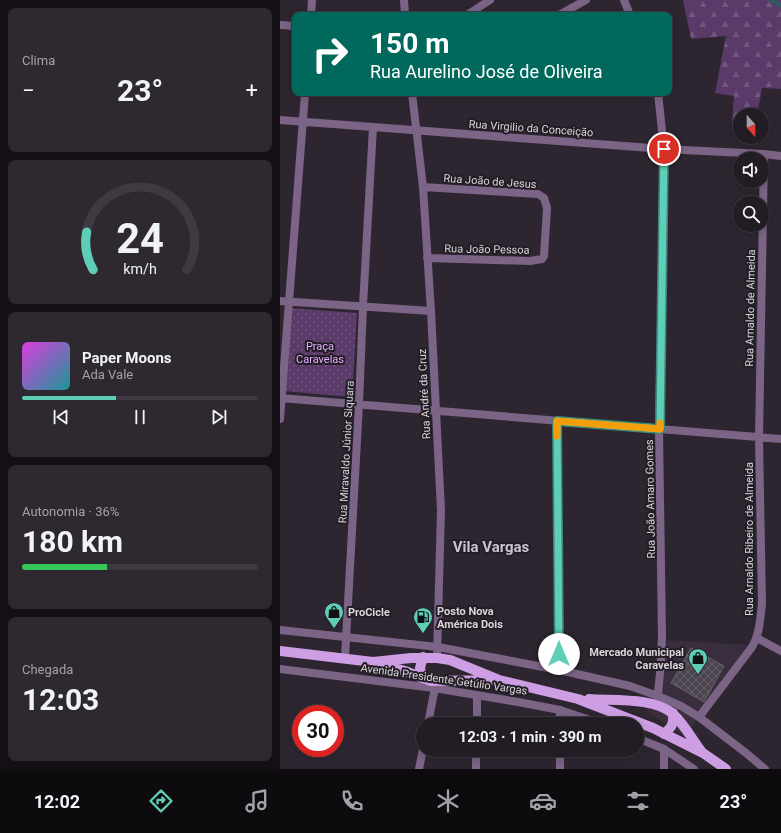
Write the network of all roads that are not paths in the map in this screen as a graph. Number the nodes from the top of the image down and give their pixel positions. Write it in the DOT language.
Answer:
graph roads {
  1 [pos="312,0"];
  2 [pos="404,0"];
  3 [pos="490,0"];
  4 [pos="586,0"];
  5 [pos="624,0"];
  6 [pos="311,12"];
  7 [pos="405,12"];
  8 [pos="472,12"];
  9 [pos="564,12"];
  10 [pos="629,12"];
  11 [pos="280,25"];
  12 [pos="292,26"];
  13 [pos="305,96"];
  14 [pos="412,96"];
  15 [pos="658,96"];
  16 [pos="280,120"];
  17 [pos="302,122"];
  18 [pos="373,127"];
  19 [pos="415,131"];
  20 [pos="664,149"];
  21 [pos="733,152"];
  22 [pos="769,155"];
  23 [pos="781,156"];
  24 [pos="423,187"];
  25 [pos="763,188"];
  26 [pos="544,256"];
  27 [pos="427,258"];
  28 [pos="284,301"];
  29 [pos="363,306"];
  30 [pos="431,311"];
  31 [pos="281,399"];
  32 [pos="360,404"];
  33 [pos="436,411"];
  34 [pos="280,420"];
  35 [pos="557,421"];
  36 [pos="660,429"];
  37 [pos="759,438"];
  38 [pos="781,439"];
  39 [pos="280,630"];
  40 [pos="347,638"];
  41 [pos="757,638"];
  42 [pos="438,646"];
  43 [pos="781,650"];
  44 [pos="280,651"];
  45 [pos="423,657"];
  46 [pos="345,658"];
  47 [pos="438,658"];
  48 [pos="373,662"];
  49 [pos="454,662"];
  50 [pos="280,669"];
  51 [pos="559,670"];
  52 [pos="422,678"];
  53 [pos="499,680"];
  54 [pos="449,681"];
  55 [pos="435,685"];
  56 [pos="477,696"];
  57 [pos="578,699"];
  58 [pos="658,701"];
  59 [pos="639,702"];
  60 [pos="560,710"];
  61 [pos="673,713"];
  62 [pos="429,717"];
  63 [pos="477,717"];
  64 [pos="560,717"];
  65 [pos="581,717"];
  66 [pos="625,717"];
  67 [pos="633,717"];
  68 [pos="699,717"];
  69 [pos="644,725"];
  70 [pos="664,734"];
  71 [pos="644,741"];
  72 [pos="664,749"];
  73 [pos="703,753"];
  74 [pos="421,757"];
  75 [pos="476,757"];
  76 [pos="560,757"];
  77 [pos="419,769"];
  78 [pos="476,769"];
  79 [pos="560,769"];
  80 [pos="664,769"];
  81 [pos="694,769"];
  82 [pos="726,769"];
  83 [pos="764,769"];
  1 -- 6 [label="street"];
  2 -- 7 [label="street"];
  3 -- 8 [label="street"];
  4 -- 9 [label="street"];
  5 -- 10 [label="street"];
  11 -- 12 [label="street"];
  13 -- 17 [label="street"];
  14 -- 19 [label="street, Rua André da Cruz"];
  15 -- 20 [label="street, Rua João Amaro Gomes"];
  16 -- 17 [label="street, Rua Virgilio da Conceição"];
  17 -- 18 [label="street, Rua Virgilio da Conceição"];
  17 -- 28 [label="street"];
  18 -- 19 [label="street, Rua Virgilio da Conceição"];
  18 -- 29 [label="street, Rua Miravaldo Júnior Siquara"];
  19 -- 20 [label="street, Rua Virgilio da Conceição"];
  19 -- 24 [label="street, Rua André da Cruz"];
  20 -- 21 [label="street, Rua Virgilio da Conceição"];
  20 -- 36 [label="street, Rua João Amaro Gomes"];
  22 -- 23 [label="street, Rua Virgilio da Conceição"];
  24 -- 26 [label="street, Rua João de Jesus"];
  24 -- 27 [label="street, Rua André da Cruz"];
  25 -- 37 [label="street, Rua Arnaldo de Almeida"];
  26 -- 27 [label="street, Rua João Pessoa"];
  27 -- 30 [label="street, Rua André da Cruz"];
  28 -- 29 [label="street"];
  28 -- 31 [label="street"];
  29 -- 30 [label="street"];
  29 -- 32 [label="street, Rua Miravaldo Júnior Siquara"];
  30 -- 33 [label="street, Rua André da Cruz"];
  31 -- 32 [label="street"];
  31 -- 34 [label="street"];
  32 -- 33 [label="street"];
  32 -- 40 [label="street, Rua Miravaldo Júnior Siquara"];
  33 -- 35 [label="street"];
  33 -- 42 [label="street, Rua André da Cruz"];
  35 -- 36 [label="street"];
  35 -- 51 [label="street"];
  36 -- 37 [label="street"];
  36 -- 58 [label="street, Rua João Amaro Gomes"];
  37 -- 38 [label="street"];
  37 -- 41 [label="street, Rua Arnaldo Ribeiro de Almeida"];
  39 -- 40 [label="street, Avenida Presidente Getúlio Vargas"];
  40 -- 42 [label="street, Avenida Presidente Getúlio Vargas"];
  40 -- 46 [label="street, Rua Miravaldo Júnior Siquara"];
  41 -- 43 [label="street"];
  41 -- 68 [label="street, Rua Arnaldo Ribeiro de Almeida"];
  42 -- 47 [label="street, Rua André da Cruz"];
  42 -- 51 [label="street, Avenida Presidente Getúlio Vargas"];
  44 -- 46 [label="main road, Avenida Presidente Getúlio Vargas"];
  45 -- 47 [label="main road, Avenida Presidente Getúlio Vargas"];
  45 -- 48 [label="main road, Avenida Presidente Getúlio Vargas"];
  45 -- 52 [label="main road"];
  46 -- 48 [label="main road, Avenida Presidente Getúlio Vargas"];
  47 -- 49 [label="main road, Avenida Presidente Getúlio Vargas"];
  48 -- 52 [label="main road, Avenida Presidente Getúlio Vargas"];
  49 -- 53 [label="main road, Avenida Presidente Getúlio Vargas"];
  49 -- 54 [label="main road"];
  50 -- 55 [label="street, Avenida Presidente Getúlio Vargas"];
  51 -- 58 [label="street, Avenida Presidente Getúlio Vargas"];
  52 -- 55 [label="main road, Avenida Presidente Getúlio Vargas"];
  53 -- 54 [label="main road, Avenida Presidente Getúlio Vargas"];
  53 -- 57 [label="main road, Avenida Presidente Getúlio Vargas"];
  54 -- 55 [label="main road, Avenida Presidente Getúlio Vargas"];
  55 -- 56 [label="street, Avenida Presidente Getúlio Vargas"];
  55 -- 62 [label="street"];
  56 -- 60 [label="street, Avenida Presidente Getúlio Vargas"];
  56 -- 63 [label="street"];
  57 -- 59 [label="main road, Avenida Presidente Getúlio Vargas"];
  57 -- 66 [label="main road, Avenida Presidente Getúlio Vargas"];
  58 -- 59 [label="main road, Avenida Presidente Getúlio Vargas"];
  58 -- 61 [label="main road, Avenida Presidente Getúlio Vargas"];
  58 -- 68 [label="street, Avenida Presidente Getúlio Vargas"];
  59 -- 67 [label="main road"];
  60 -- 64 [label="street"];
  60 -- 65 [label="street, Avenida Presidente Getúlio Vargas"];
  61 -- 70 [label="main road"];
  61 -- 73 [label="main road, Avenida Presidente Getúlio Vargas"];
  68 -- 83 [label="street, Avenida Presidente Getúlio Vargas"];
  69 -- 70 [label="main road, Avenida Presidente Getúlio Vargas"];
  70 -- 73 [label="main road, Avenida Presidente Getúlio Vargas"];
  71 -- 72 [label="street"];
  72 -- 80 [label="street"];
  72 -- 81 [label="street"];
  73 -- 82 [label="main road, Avenida Presidente Getúlio Vargas"];
  74 -- 77 [label="street"];
  75 -- 78 [label="street"];
  76 -- 79 [label="street"];
}
